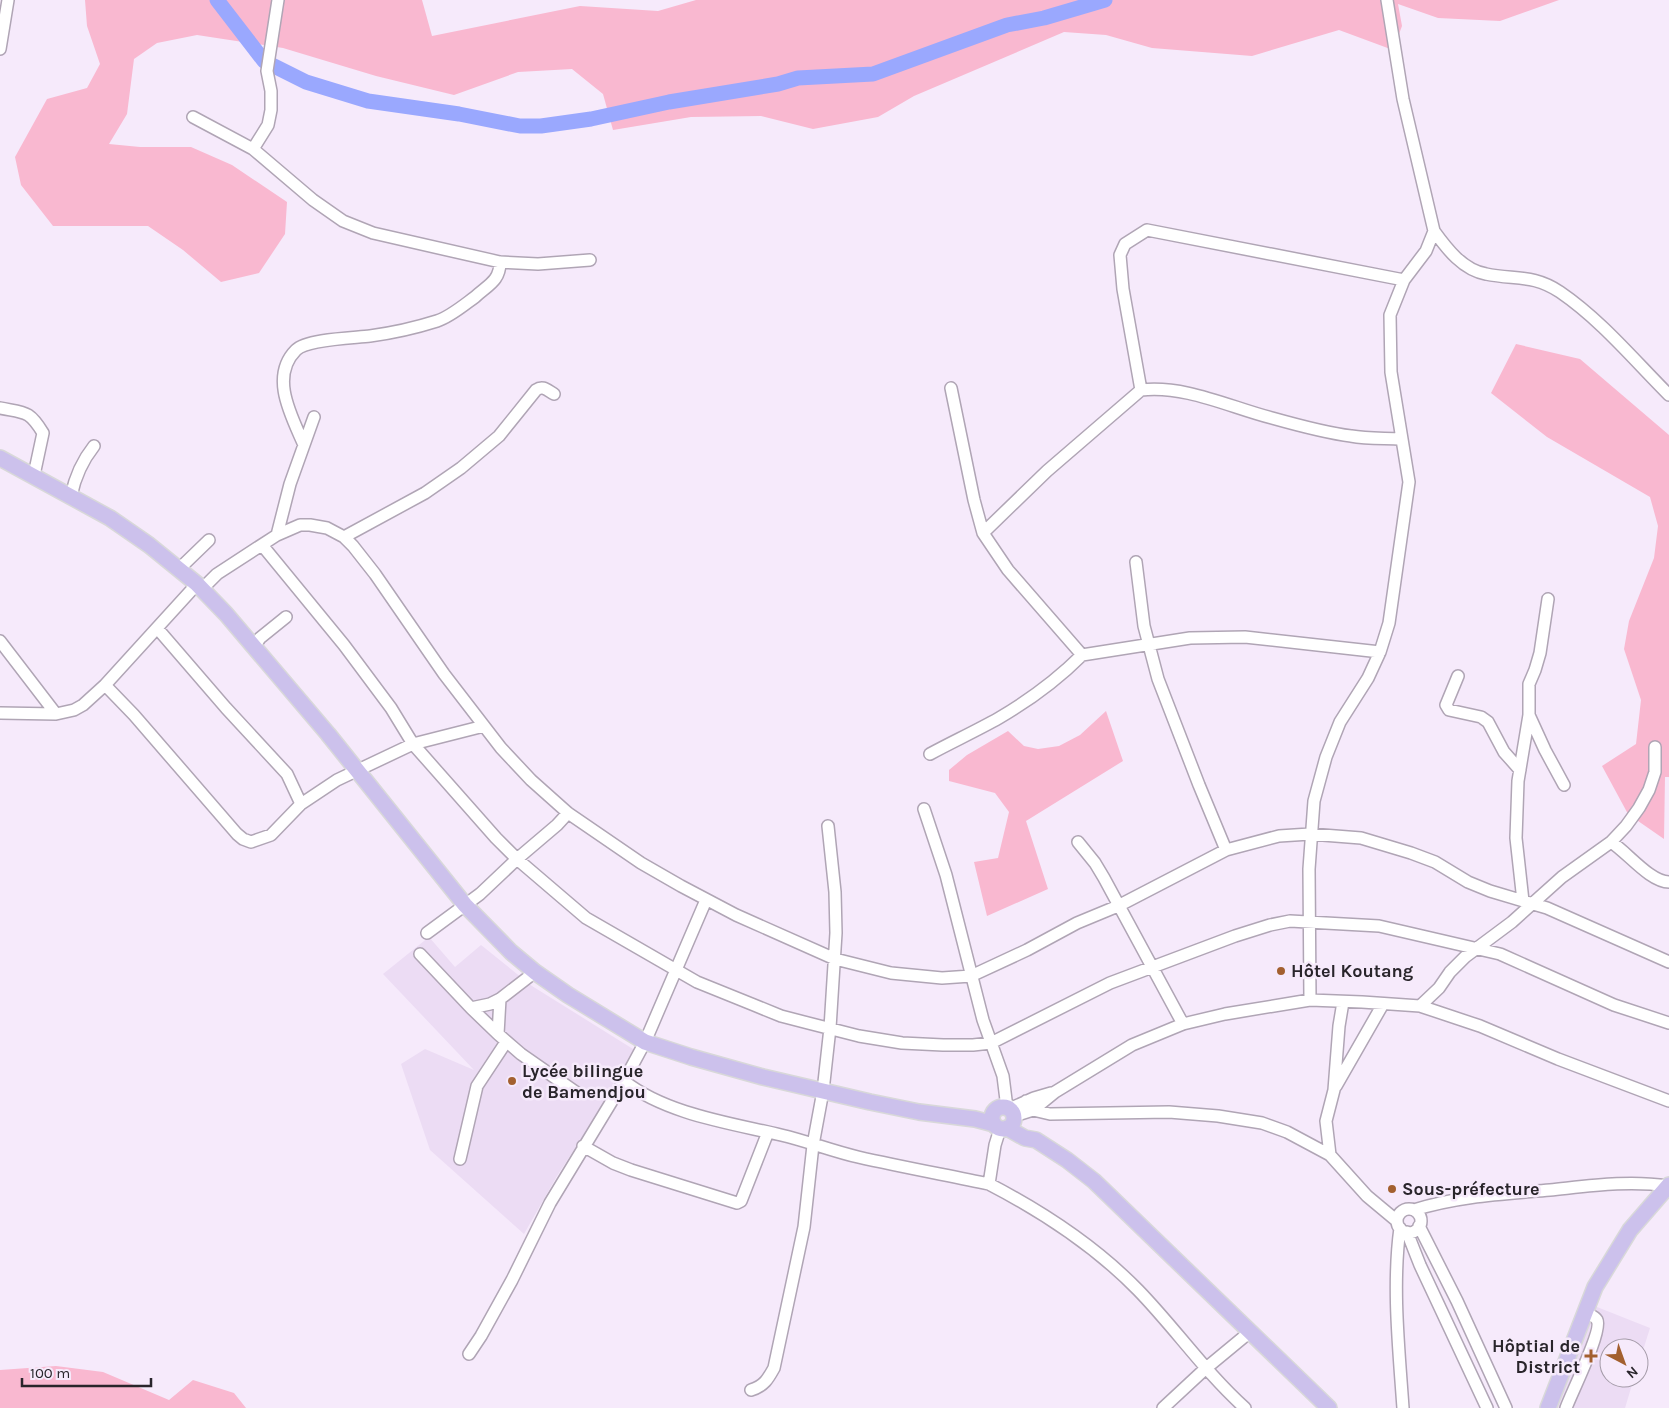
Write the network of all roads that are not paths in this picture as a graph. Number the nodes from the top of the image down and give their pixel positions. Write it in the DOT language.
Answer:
graph roads {
  1 [pos="8,0"];
  2 [pos="278,0"];
  3 [pos="1387,0"];
  4 [pos="0,49"];
  5 [pos="193,117"];
  6 [pos="253,149"];
  7 [pos="1434,231"];
  8 [pos="590,260"];
  9 [pos="500,262"];
  10 [pos="1404,280"];
  11 [pos="951,388"];
  12 [pos="1141,390"];
  13 [pos="554,394"];
  14 [pos="1669,395"];
  15 [pos="0,408"];
  16 [pos="314,417"];
  17 [pos="1401,439"];
  18 [pos="304,445"];
  19 [pos="94,446"];
  20 [pos="0,458"];
  21 [pos="34,475"];
  22 [pos="71,496"];
  23 [pos="983,533"];
  24 [pos="277,535"];
  25 [pos="344,537"];
  26 [pos="209,540"];
  27 [pos="262,545"];
  28 [pos="1136,562"];
  29 [pos="179,569"];
  30 [pos="199,586"];
  31 [pos="1548,599"];
  32 [pos="286,617"];
  33 [pos="157,628"];
  34 [pos="0,640"];
  35 [pos="1148,644"];
  36 [pos="254,647"];
  37 [pos="1380,652"];
  38 [pos="1082,655"];
  39 [pos="1458,676"];
  40 [pos="105,685"];
  41 [pos="0,713"];
  42 [pos="56,714"];
  43 [pos="1529,715"];
  44 [pos="484,726"];
  45 [pos="413,744"];
  46 [pos="1655,746"];
  47 [pos="930,754"];
  48 [pos="357,770"];
  49 [pos="1520,770"];
  50 [pos="1564,785"];
  51 [pos="301,804"];
  52 [pos="924,809"];
  53 [pos="568,814"];
  54 [pos="828,826"];
  55 [pos="1310,834"];
  56 [pos="1078,842"];
  57 [pos="1612,842"];
  58 [pos="1226,850"];
  59 [pos="1445,854"];
  60 [pos="517,859"];
  61 [pos="1435,862"];
  62 [pos="1669,882"];
  63 [pos="706,900"];
  64 [pos="1527,902"];
  65 [pos="465,905"];
  66 [pos="1118,906"];
  67 [pos="1310,921"];
  68 [pos="427,933"];
  69 [pos="1475,949"];
  70 [pos="420,954"];
  71 [pos="835,960"];
  72 [pos="1669,962"];
  73 [pos="1153,966"];
  74 [pos="675,969"];
  75 [pos="535,972"];
  76 [pos="971,976"];
  77 [pos="500,999"];
  78 [pos="1310,1000"];
  79 [pos="1343,1002"];
  80 [pos="1383,1004"];
  81 [pos="1420,1006"];
  82 [pos="470,1008"];
  83 [pos="1669,1023"];
  84 [pos="1183,1024"];
  85 [pos="830,1028"];
  86 [pos="502,1038"];
  87 [pos="645,1042"];
  88 [pos="991,1043"];
  89 [pos="624,1081"];
  90 [pos="1334,1090"];
  91 [pos="823,1091"];
  92 [pos="577,1093"];
  93 [pos="1669,1101"];
  94 [pos="1029,1106"];
  95 [pos="1005,1118"];
  96 [pos="768,1132"];
  97 [pos="813,1145"];
  98 [pos="583,1146"];
  99 [pos="1330,1155"];
  100 [pos="460,1158"];
  101 [pos="989,1184"];
  102 [pos="1668,1185"];
  103 [pos="1414,1210"];
  104 [pos="1420,1226"];
  105 [pos="1402,1227"];
  106 [pos="1584,1312"];
  107 [pos="1251,1331"];
  108 [pos="469,1354"];
  109 [pos="1205,1369"];
  110 [pos="751,1390"];
  111 [pos="1502,1407"];
  112 [pos="1163,1408"];
  113 [pos="1245,1408"];
  114 [pos="1329,1408"];
  115 [pos="1403,1408"];
  116 [pos="1487,1408"];
  117 [pos="1548,1408"];
  118 [pos="1566,1408"];
  1 -- 4 [label="street"];
  2 -- 6 [label="street"];
  3 -- 7 [label="street"];
  5 -- 6 [label="street"];
  6 -- 9 [label="street"];
  7 -- 10 [label="street"];
  7 -- 14 [label="street"];
  8 -- 9 [label="street"];
  9 -- 18 [label="street"];
  10 -- 12 [label="street"];
  10 -- 17 [label="street"];
  11 -- 23 [label="street"];
  12 -- 17 [label="street"];
  12 -- 23 [label="street"];
  13 -- 25 [label="street"];
  15 -- 21 [label="street"];
  16 -- 18 [label="street"];
  17 -- 37 [label="street"];
  18 -- 24 [label="street"];
  19 -- 22 [label="street"];
  20 -- 21 [label="main road"];
  21 -- 22 [label="main road"];
  22 -- 29 [label="main road"];
  23 -- 38 [label="street"];
  24 -- 25 [label="street"];
  24 -- 27 [label="street"];
  25 -- 44 [label="street"];
  26 -- 29 [label="street"];
  27 -- 30 [label="street"];
  27 -- 45 [label="street"];
  28 -- 35 [label="street"];
  29 -- 30 [label="main road"];
  30 -- 33 [label="street"];
  30 -- 36 [label="main road"];
  31 -- 43 [label="street"];
  32 -- 36 [label="street"];
  33 -- 40 [label="street"];
  33 -- 51 [label="street"];
  34 -- 42 [label="street"];
  35 -- 37 [label="street"];
  35 -- 38 [label="street"];
  35 -- 58 [label="street"];
  36 -- 48 [label="main road"];
  37 -- 55 [label="street"];
  38 -- 47 [label="street"];
  39 -- 49 [label="street"];
  40 -- 42 [label="street"];
  40 -- 51 [label="street"];
  41 -- 42 [label="street"];
  43 -- 49 [label="street"];
  43 -- 50 [label="street"];
  44 -- 45 [label="street"];
  44 -- 53 [label="street"];
  45 -- 48 [label="street"];
  45 -- 60 [label="street"];
  46 -- 57 [label="street"];
  48 -- 51 [label="street"];
  48 -- 65 [label="main road"];
  49 -- 64 [label="street"];
  52 -- 76 [label="street"];
  53 -- 60 [label="street"];
  53 -- 63 [label="street"];
  54 -- 71 [label="street"];
  55 -- 58 [label="street"];
  55 -- 61 [label="street"];
  55 -- 67 [label="street"];
  56 -- 66 [label="street"];
  57 -- 62 [label="street"];
  57 -- 64 [label="street"];
  58 -- 66 [label="street"];
  59 -- 61 [label="street"];
  60 -- 65 [label="street"];
  60 -- 74 [label="street"];
  61 -- 64 [label="street"];
  63 -- 71 [label="street"];
  63 -- 74 [label="street"];
  64 -- 69 [label="street"];
  64 -- 72 [label="street"];
  65 -- 68 [label="street"];
  65 -- 75 [label="main road"];
  66 -- 73 [label="street"];
  66 -- 76 [label="street"];
  67 -- 69 [label="street"];
  67 -- 73 [label="street"];
  67 -- 78 [label="street"];
  69 -- 81 [label="street"];
  69 -- 83 [label="street"];
  70 -- 82 [label="street"];
  71 -- 76 [label="street"];
  71 -- 85 [label="street"];
  73 -- 84 [label="street"];
  73 -- 88 [label="street"];
  74 -- 85 [label="street"];
  74 -- 87 [label="street"];
  75 -- 77 [label="street"];
  75 -- 87 [label="main road"];
  76 -- 88 [label="street"];
  77 -- 82 [label="street"];
  77 -- 86 [label="street"];
  78 -- 79 [label="street"];
  78 -- 84 [label="street"];
  79 -- 80 [label="street"];
  79 -- 90 [label="street"];
  80 -- 81 [label="street"];
  80 -- 90 [label="street"];
  81 -- 93 [label="street"];
  82 -- 86 [label="street"];
  84 -- 94 [label="street"];
  85 -- 88 [label="street"];
  85 -- 91 [label="street"];
  86 -- 92 [label="street"];
  86 -- 100 [label="street"];
  87 -- 89 [label="street"];
  87 -- 91 [label="main road"];
  88 -- 95 [label="street"];
  89 -- 96 [label="street"];
  89 -- 98 [label="street"];
  90 -- 99 [label="street"];
  91 -- 95 [label="main road"];
  91 -- 97 [label="street"];
  94 -- 95 [label="street"];
  94 -- 99 [label="street"];
  95 -- 101 [label="street"];
  95 -- 107 [label="main road"];
  96 -- 97 [label="street"];
  96 -- 98 [label="street"];
  97 -- 101 [label="street"];
  97 -- 110 [label="street"];
  98 -- 108 [label="street"];
  99 -- 105 [label="street"];
  101 -- 109 [label="street"];
  102 -- 103 [label="street"];
  102 -- 106 [label="main road"];
  103 -- 104 [label="street"];
  103 -- 105 [label="street"];
  104 -- 105 [label="street"];
  104 -- 111 [label="street"];
  105 -- 115 [label="street"];
  105 -- 116 [label="street"];
  106 -- 117 [label="main road"];
  106 -- 118 [label="street"];
  107 -- 109 [label="street"];
  107 -- 114 [label="main road"];
  109 -- 112 [label="street"];
  109 -- 113 [label="street"];
}
